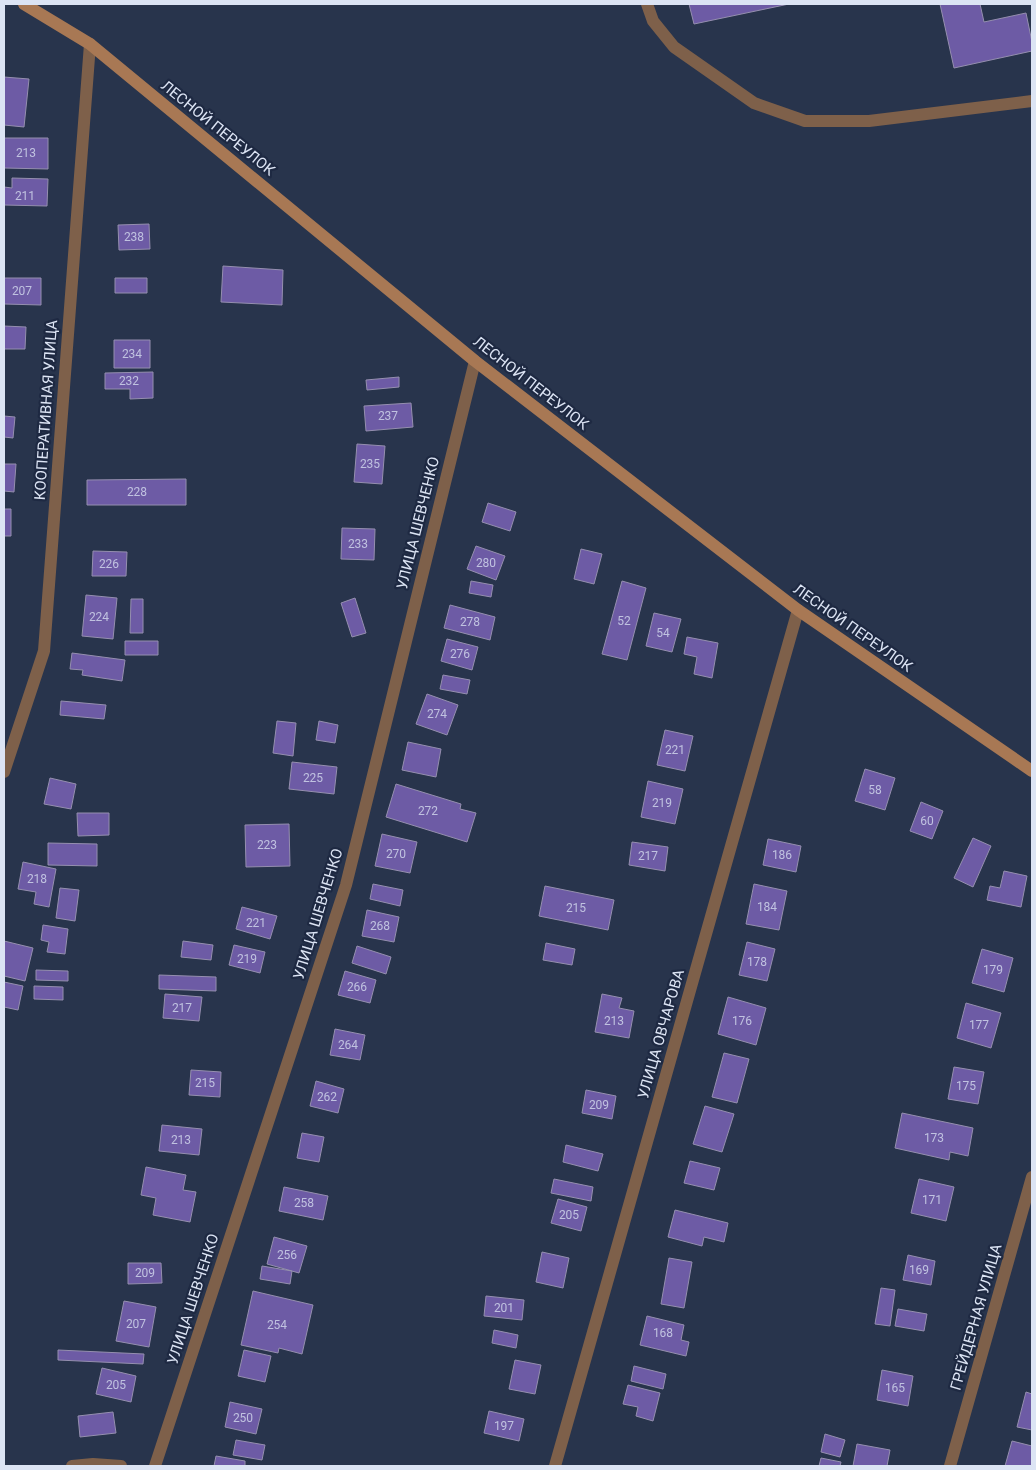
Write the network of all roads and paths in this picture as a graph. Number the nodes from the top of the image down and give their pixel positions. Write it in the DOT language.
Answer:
graph roads {
  1 [pos="24,4"];
  2 [pos="647,4"];
  3 [pos="90,44"];
  4 [pos="1032,101"];
  5 [pos="475,361"];
  6 [pos="798,610"];
  7 [pos="1032,771"];
  8 [pos="4,772"];
  9 [pos="1032,1177"];
  10 [pos="72,1466"];
  11 [pos="122,1466"];
  12 [pos="156,1466"];
  13 [pos="555,1466"];
  14 [pos="950,1466"];
  1 -- 3 [label="main road, ЛЕСНОЙ ПЕРЕУЛОК"];
  2 -- 4 [label="street"];
  3 -- 5 [label="main road, ЛЕСНОЙ ПЕРЕУЛОК"];
  3 -- 8 [label="street, КООПЕРАТИВНАЯ УЛИЦА"];
  5 -- 6 [label="main road, ЛЕСНОЙ ПЕРЕУЛОК"];
  5 -- 12 [label="street, УЛИЦА ШЕВЧЕНКО"];
  6 -- 7 [label="main road, ЛЕСНОЙ ПЕРЕУЛОК"];
  6 -- 13 [label="street, УЛИЦА ОВЧАРОВА"];
  9 -- 14 [label="street, ГРЕЙДЕРНАЯ УЛИЦА"];
  10 -- 11 [label="street"];
}
